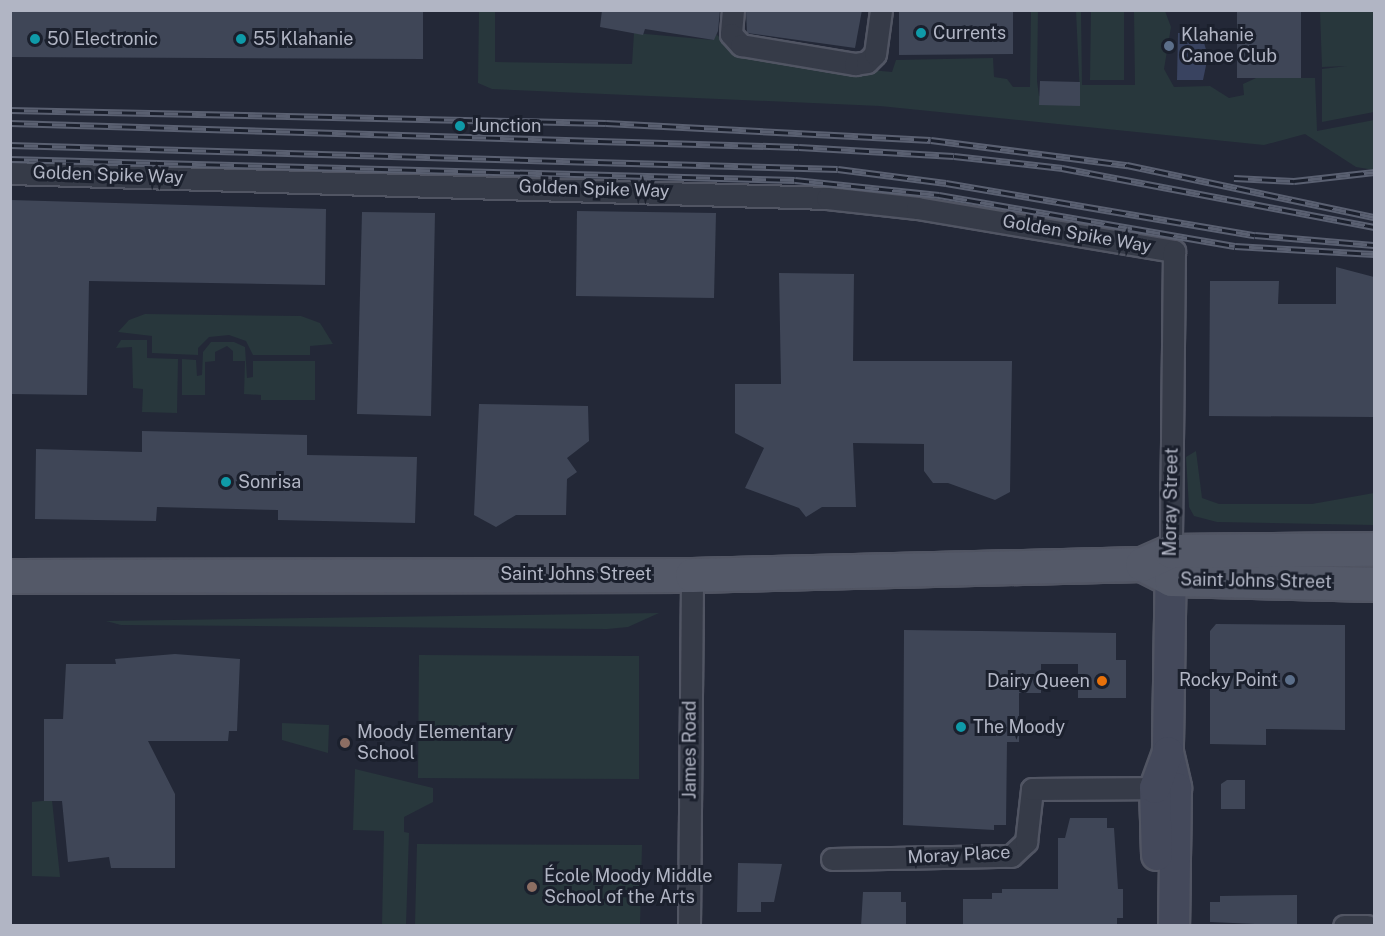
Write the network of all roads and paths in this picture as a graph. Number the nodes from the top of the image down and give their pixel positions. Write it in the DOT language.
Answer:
graph roads {
  1 [pos="733,10"];
  2 [pos="881,10"];
  3 [pos="10,172"];
  4 [pos="1174,251"];
  5 [pos="1374,549"];
  6 [pos="1161,565"];
  7 [pos="692,574"];
  8 [pos="10,576"];
  9 [pos="1374,584"];
  10 [pos="1166,788"];
  11 [pos="832,859"];
  12 [pos="689,926"];
  13 [pos="1162,926"];
  14 [pos="1174,926"];
  15 [pos="1344,926"];
  16 [pos="1367,926"];
  1 -- 2 [label="street"];
  3 -- 4 [label="street, Golden Spike Way"];
  4 -- 6 [label="street, Moray Street"];
  5 -- 6 [label="main road, Saint Johns Street"];
  6 -- 7 [label="main road, Saint Johns Street"];
  6 -- 9 [label="main road, Saint Johns Street"];
  6 -- 10 [label="street, Moray Street"];
  7 -- 8 [label="main road, Saint Johns Street"];
  7 -- 12 [label="street, James Road"];
  10 -- 11 [label="street, Moray Place"];
  10 -- 13 [label="street, Moray Street"];
  10 -- 14 [label="street, Moray Street"];
  15 -- 16 [label="street"];
}
